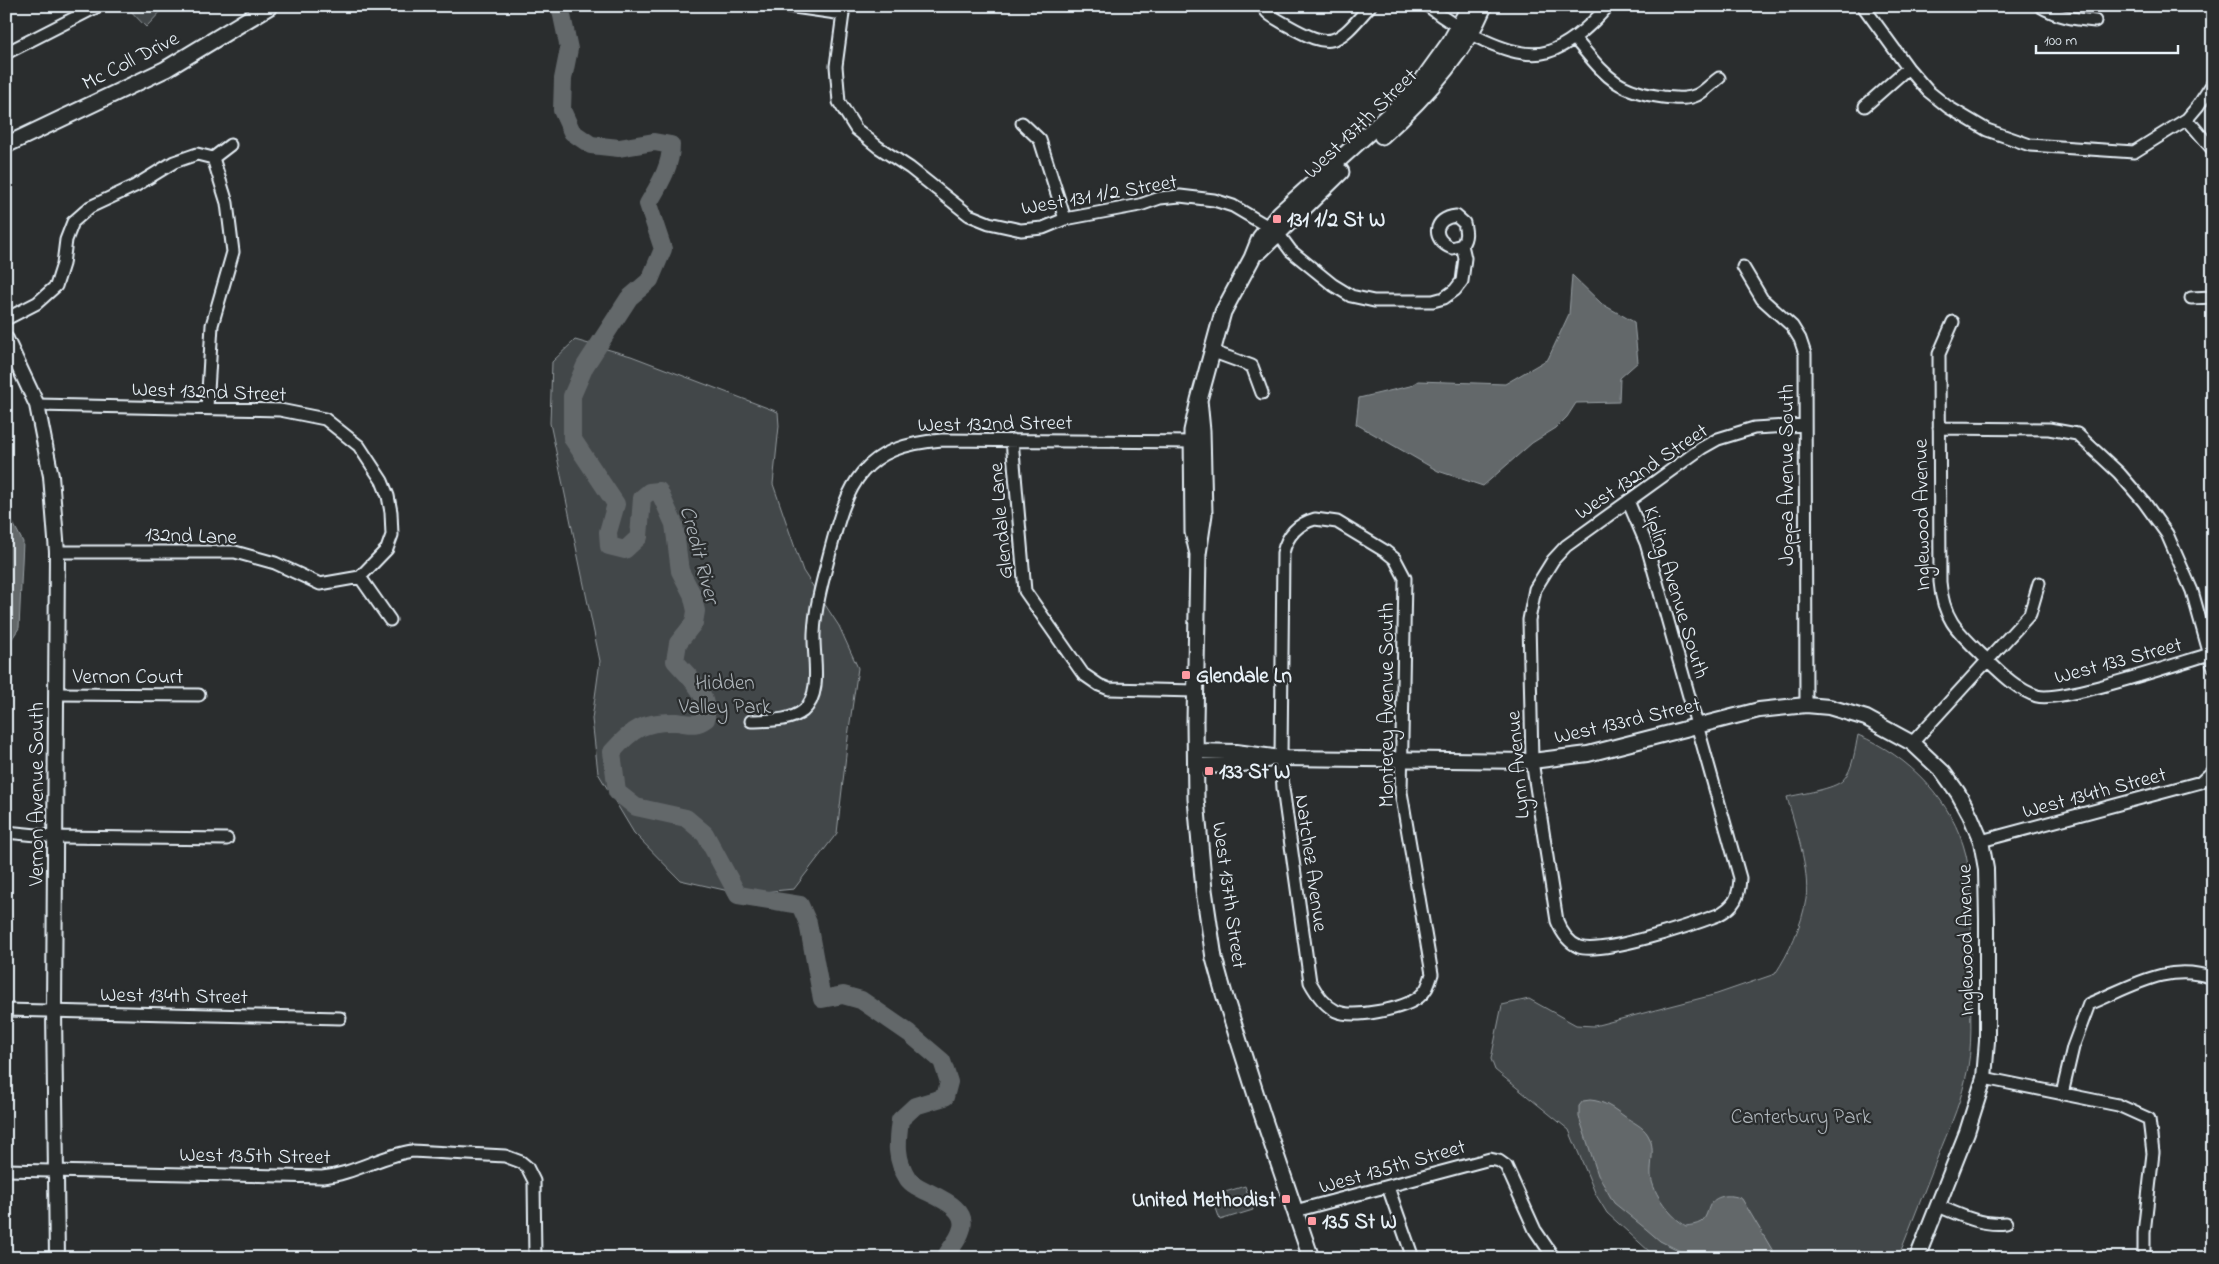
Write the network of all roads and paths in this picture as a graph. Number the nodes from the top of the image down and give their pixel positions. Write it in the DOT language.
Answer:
graph roads {
  1 [pos="98,6"];
  2 [pos="270,6"];
  3 [pos="786,6"];
  4 [pos="1263,6"];
  5 [pos="1370,6"];
  6 [pos="1428,6"];
  7 [pos="1470,6"];
  8 [pos="1484,6"];
  9 [pos="1608,6"];
  10 [pos="1862,6"];
  11 [pos="2040,6"];
  12 [pos="843,10"];
  13 [pos="2095,21"];
  14 [pos="1464,30"];
  15 [pos="1574,38"];
  16 [pos="6,53"];
  17 [pos="1908,68"];
  18 [pos="1719,78"];
  19 [pos="2213,83"];
  20 [pos="1865,106"];
  21 [pos="2186,120"];
  22 [pos="1022,123"];
  23 [pos="6,145"];
  24 [pos="230,145"];
  25 [pos="2213,150"];
  26 [pos="213,158"];
  27 [pos="1065,219"];
  28 [pos="1273,230"];
  29 [pos="1462,245"];
  30 [pos="1744,267"];
  31 [pos="2213,297"];
  32 [pos="2191,298"];
  33 [pos="6,319"];
  34 [pos="1953,322"];
  35 [pos="6,339"];
  36 [pos="1212,351"];
  37 [pos="1262,393"];
  38 [pos="37,405"];
  39 [pos="207,408"];
  40 [pos="1805,425"];
  41 [pos="1939,428"];
  42 [pos="1012,440"];
  43 [pos="1197,442"];
  44 [pos="1628,501"];
  45 [pos="1363,538"];
  46 [pos="57,552"];
  47 [pos="1543,574"];
  48 [pos="360,577"];
  49 [pos="2039,583"];
  50 [pos="390,620"];
  51 [pos="1988,660"];
  52 [pos="2211,660"];
  53 [pos="1196,691"];
  54 [pos="57,694"];
  55 [pos="200,695"];
  56 [pos="1806,705"];
  57 [pos="751,721"];
  58 [pos="1698,726"];
  59 [pos="1912,743"];
  60 [pos="1281,758"];
  61 [pos="1196,759"];
  62 [pos="1401,759"];
  63 [pos="1532,760"];
  64 [pos="2213,771"];
  65 [pos="6,832"];
  66 [pos="57,837"];
  67 [pos="226,839"];
  68 [pos="1981,842"];
  69 [pos="1577,946"];
  70 [pos="2213,978"];
  71 [pos="1383,1009"];
  72 [pos="6,1010"];
  73 [pos="54,1011"];
  74 [pos="340,1018"];
  75 [pos="1984,1078"];
  76 [pos="2062,1094"];
  77 [pos="6,1170"];
  78 [pos="57,1170"];
  79 [pos="1388,1187"];
  80 [pos="1938,1206"];
  81 [pos="1295,1211"];
  82 [pos="2006,1223"];
  83 [pos="57,1258"];
  84 [pos="535,1258"];
  85 [pos="1312,1258"];
  86 [pos="1413,1258"];
  87 [pos="1554,1258"];
  88 [pos="1917,1258"];
  89 [pos="2144,1258"];
  1 -- 16 [label="street"];
  2 -- 23 [label="main road, Mc Coll Drive"];
  3 -- 12 [label="street"];
  4 -- 5 [label="street"];
  6 -- 14 [label="street"];
  7 -- 14 [label="main road, West 137th Street"];
  8 -- 14 [label="main road, West 137th Street"];
  9 -- 15 [label="street"];
  10 -- 17 [label="street"];
  11 -- 13 [label="street"];
  12 -- 27 [label="street, West 131 1/2 Street"];
  14 -- 15 [label="street"];
  14 -- 28 [label="main road, West 137th Street"];
  15 -- 18 [label="street"];
  17 -- 20 [label="street"];
  17 -- 21 [label="street"];
  19 -- 21 [label="street"];
  21 -- 25 [label="street"];
  22 -- 27 [label="street"];
  24 -- 26 [label="street"];
  26 -- 33 [label="street"];
  26 -- 39 [label="street"];
  27 -- 28 [label="street, West 131 1/2 Street"];
  28 -- 29 [label="street, West 131 1/2 Street"];
  28 -- 36 [label="main road, West 137th Street"];
  30 -- 40 [label="street, Joppa Avenue South"];
  31 -- 32 [label="street"];
  34 -- 41 [label="street, Inglewood Avenue"];
  35 -- 38 [label="street, Vernon Avenue South"];
  36 -- 37 [label="street"];
  36 -- 43 [label="main road, West 137th Street"];
  38 -- 39 [label="street, West 132nd Street"];
  38 -- 46 [label="street, Vernon Avenue South"];
  39 -- 48 [label="street, West 132nd Street"];
  40 -- 44 [label="street, West 132nd Street"];
  40 -- 56 [label="street, Joppa Avenue South"];
  41 -- 51 [label="street, Inglewood Avenue"];
  41 -- 52 [label="street"];
  42 -- 43 [label="street, West 132nd Street"];
  42 -- 53 [label="street, Glendale Lane"];
  42 -- 57 [label="street, West 132nd Street"];
  43 -- 53 [label="main road, West 137th Street"];
  44 -- 47 [label="street, West 132nd Street"];
  44 -- 58 [label="street, Kipling Avenue South"];
  45 -- 60 [label="street, Natchez Avenue"];
  45 -- 62 [label="street, Monterey Avenue South"];
  46 -- 48 [label="street, 132nd Lane"];
  46 -- 54 [label="street, Vernon Avenue South"];
  47 -- 63 [label="street, Lynn Avenue"];
  48 -- 50 [label="street"];
  49 -- 51 [label="street"];
  51 -- 52 [label="street, West 133 Street"];
  51 -- 59 [label="street"];
  53 -- 61 [label="main road, West 137th Street"];
  54 -- 55 [label="street, Vernon Court"];
  54 -- 66 [label="street, Vernon Avenue South"];
  56 -- 58 [label="street, West 133rd Street"];
  56 -- 59 [label="street, West 133rd Street"];
  58 -- 63 [label="street, West 133rd Street"];
  58 -- 69 [label="street, Kipling Avenue South"];
  59 -- 68 [label="street, Inglewood Avenue"];
  60 -- 61 [label="street, West 133rd Street"];
  60 -- 62 [label="street, West 133rd Street"];
  60 -- 71 [label="street, Natchez Avenue"];
  61 -- 81 [label="main road, West 137th Street"];
  62 -- 63 [label="street, West 133rd Street"];
  62 -- 71 [label="street, Monterey Avenue South"];
  63 -- 69 [label="street, Lynn Avenue"];
  64 -- 68 [label="street, West 134th Street"];
  65 -- 66 [label="street"];
  66 -- 67 [label="street"];
  66 -- 73 [label="street, Vernon Avenue South"];
  68 -- 75 [label="street, Inglewood Avenue"];
  70 -- 76 [label="street"];
  72 -- 73 [label="street, West 134th Street"];
  73 -- 74 [label="street, West 134th Street"];
  73 -- 78 [label="street, Vernon Avenue South"];
  75 -- 76 [label="street"];
  75 -- 80 [label="street, Inglewood Avenue"];
  76 -- 89 [label="street"];
  77 -- 78 [label="street, West 135th Street"];
  78 -- 83 [label="street, Vernon Avenue South"];
  78 -- 84 [label="street, West 135th Street"];
  79 -- 81 [label="street, West 135th Street"];
  79 -- 86 [label="street"];
  79 -- 87 [label="street, West 135th Street"];
  80 -- 82 [label="street"];
  80 -- 88 [label="street, Inglewood Avenue"];
  81 -- 85 [label="main road, West 137th Street"];
}
